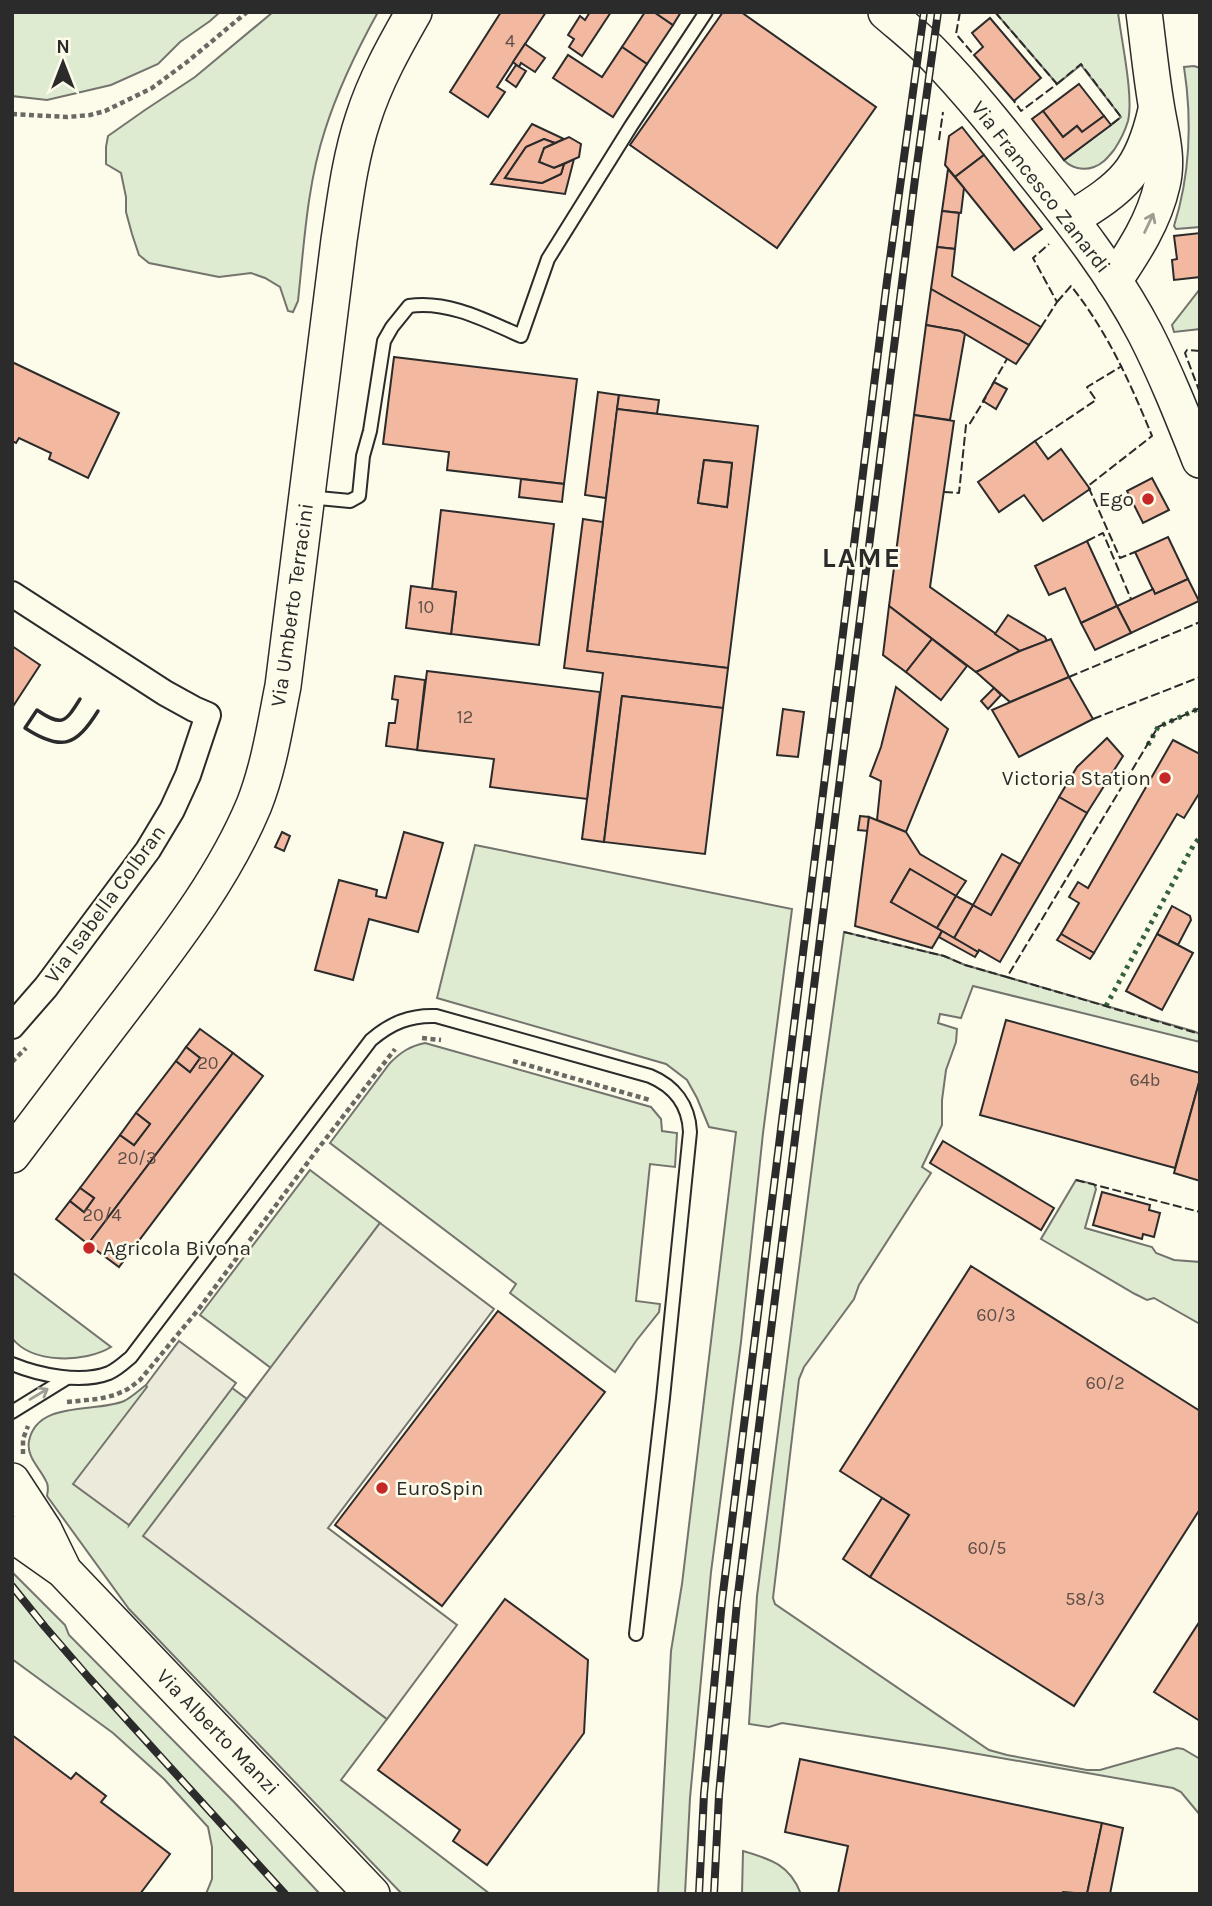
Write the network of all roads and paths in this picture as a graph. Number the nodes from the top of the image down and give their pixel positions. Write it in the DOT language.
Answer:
graph roads {
  1 [pos="247,12"];
  2 [pos="414,12"];
  3 [pos="706,12"];
  4 [pos="886,12"];
  5 [pos="1144,12"];
  6 [pos="1156,106"];
  7 [pos="12,114"];
  8 [pos="1071,219"];
  9 [pos="1114,281"];
  10 [pos="1200,460"];
  11 [pos="306,497"];
  12 [pos="12,594"];
  13 [pos="12,1026"];
  14 [pos="421,1038"];
  15 [pos="443,1041"];
  16 [pos="401,1045"];
  17 [pos="507,1059"];
  18 [pos="658,1104"];
  19 [pos="16,1141"];
  20 [pos="12,1364"];
  21 [pos="67,1378"];
  22 [pos="55,1405"];
  23 [pos="12,1412"];
  24 [pos="31,1422"];
  25 [pos="19,1472"];
  26 [pos="12,1534"];
  27 [pos="63,1570"];
  28 [pos="636,1634"];
  29 [pos="372,1894"];
  1 -- 7 [label="path"];
  2 -- 11 [label="street, Via Umberto Terracini"];
  3 -- 11 [label="lane"];
  4 -- 8 [label="street, Via Francesco Zanardi"];
  5 -- 6 [label="street"];
  6 -- 8 [label="street"];
  9 -- 6 [label="street, one-way"];
  8 -- 9 [label="street, Via Francesco Zanardi"];
  9 -- 10 [label="street, Via Francesco Zanardi"];
  11 -- 19 [label="street, Via Umberto Terracini"];
  12 -- 13 [label="street, Via Isabella Colbran"];
  14 -- 15 [label="path"];
  16 -- 22 [label="path"];
  17 -- 18 [label="path"];
  20 -- 21 [label="lane"];
  23 -- 21 [label="lane, one-way"];
  21 -- 28 [label="lane"];
  24 -- 25 [label="path"];
  25 -- 27 [label="street, Via Alberto Manzi"];
  26 -- 27 [label="street, Via Alberto Manzi"];
  27 -- 29 [label="street, Via Alberto Manzi"];
}
